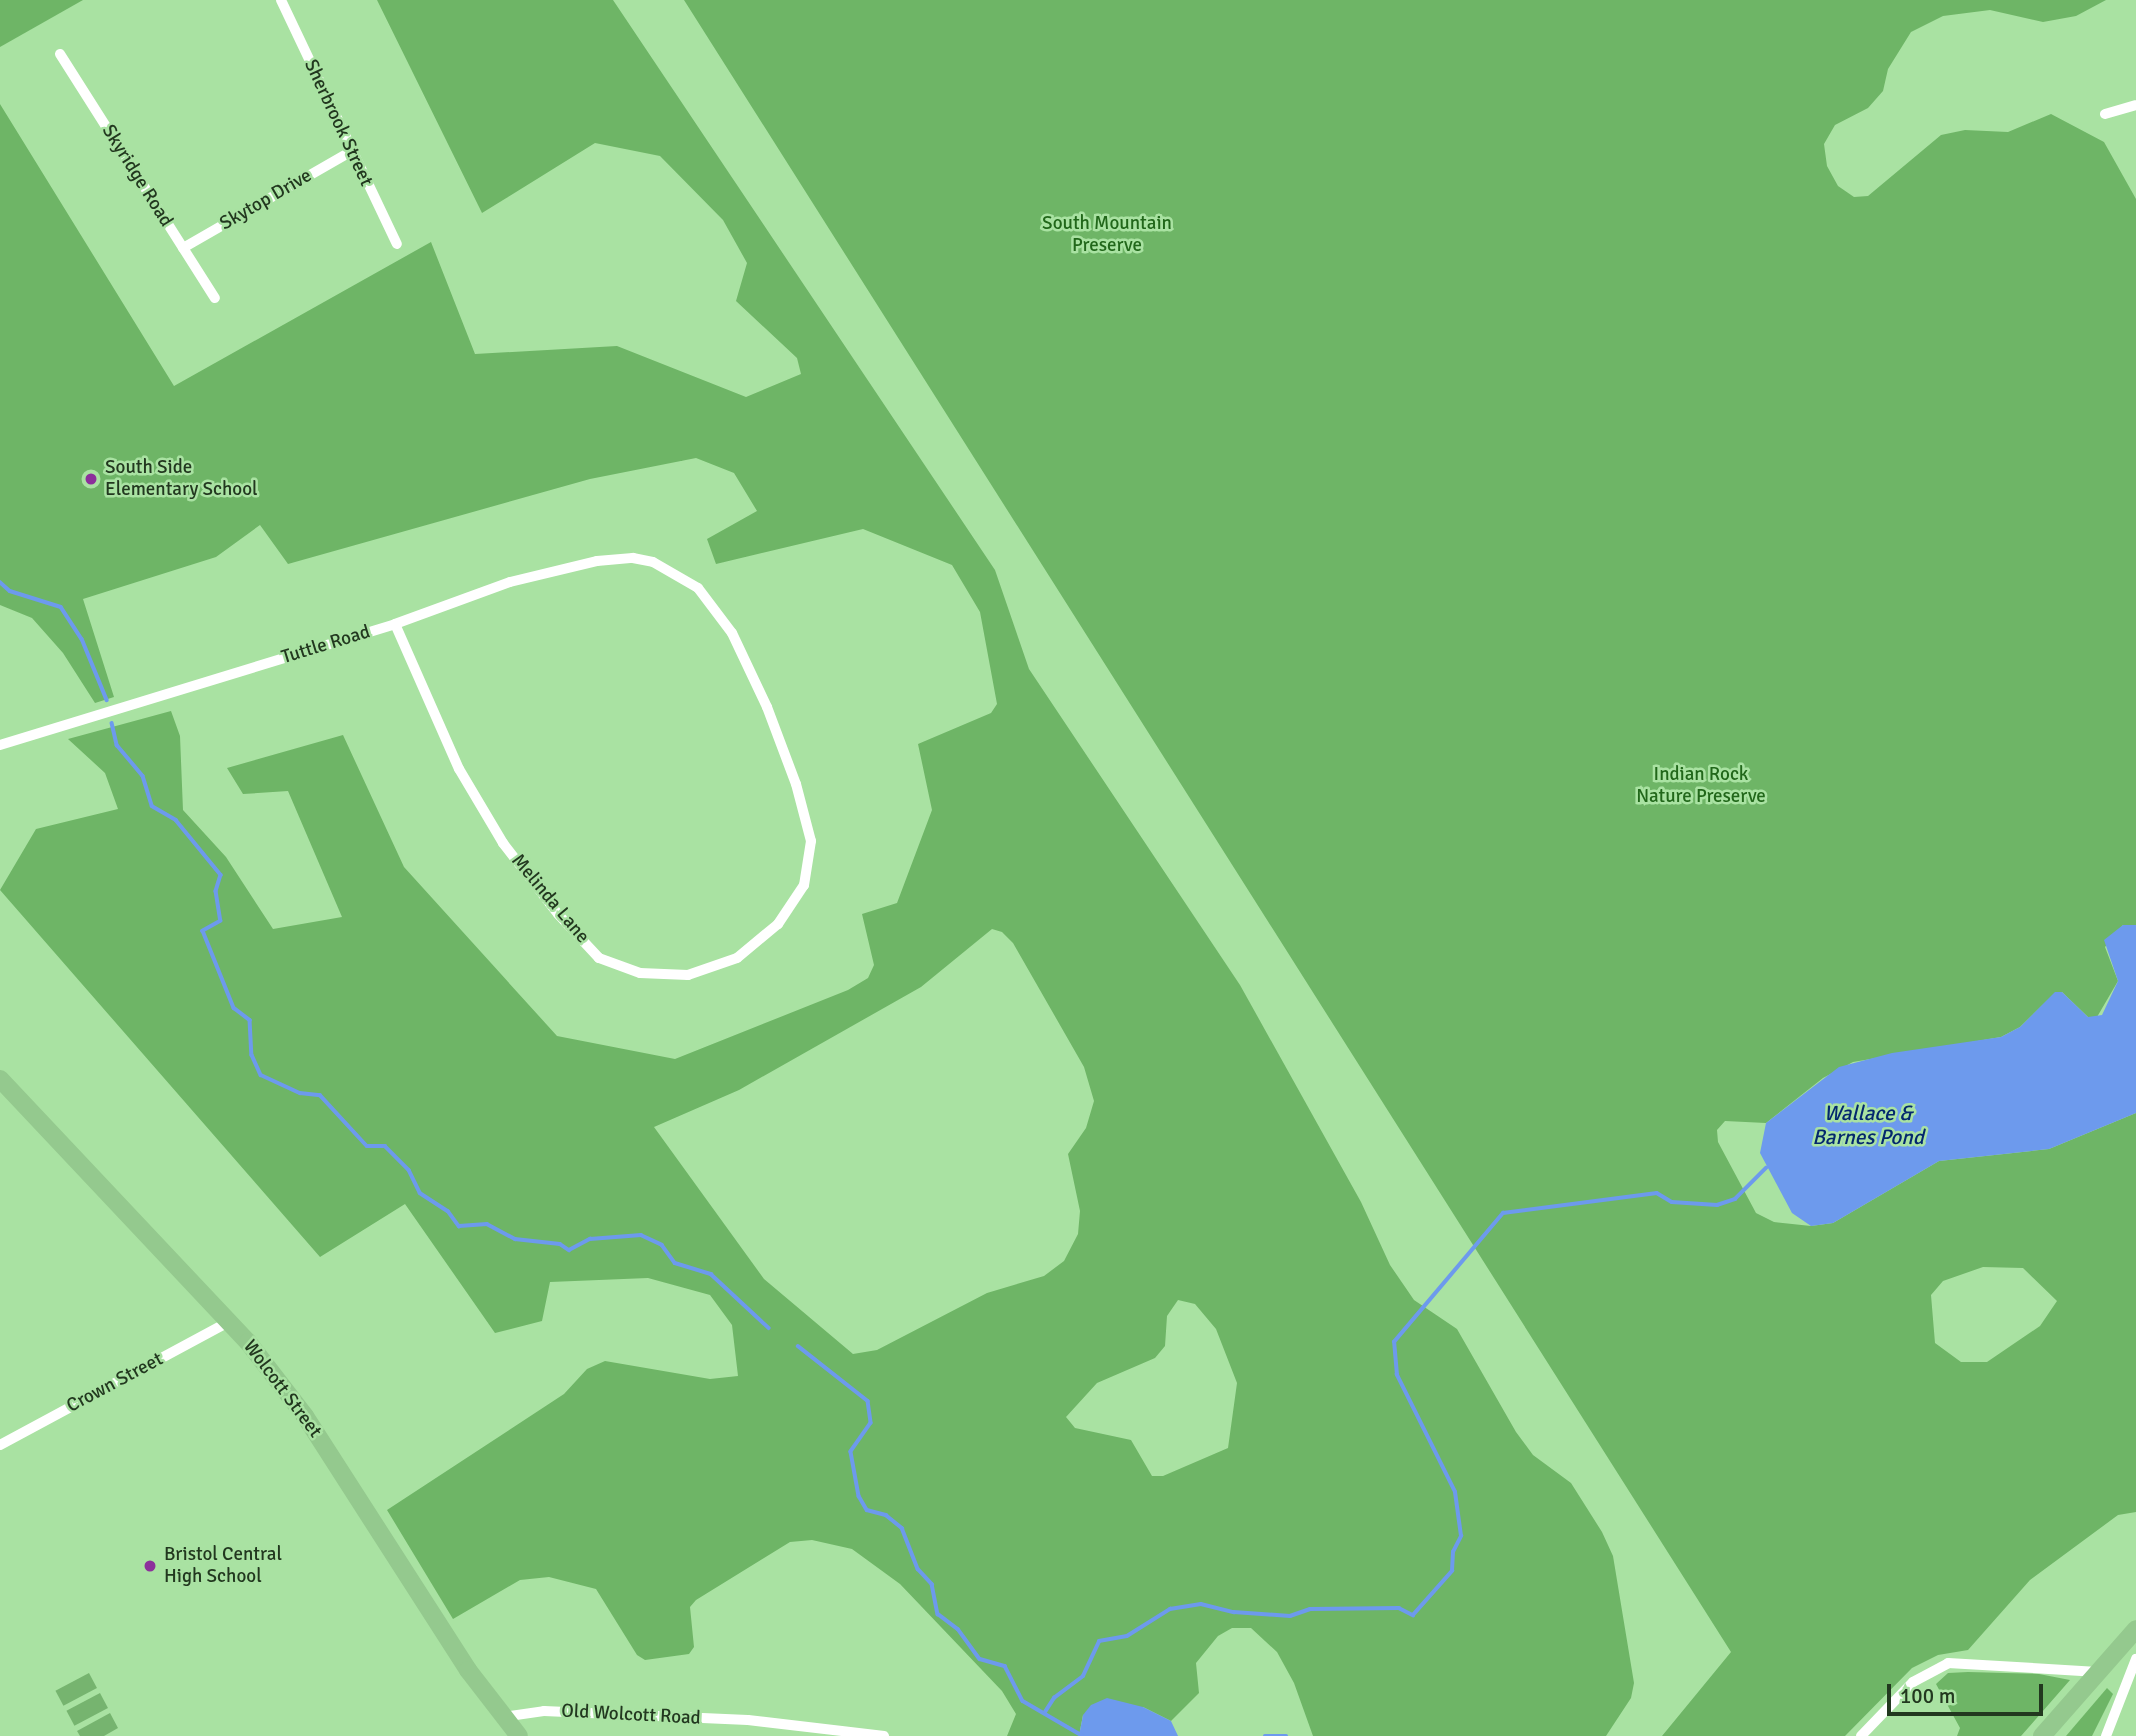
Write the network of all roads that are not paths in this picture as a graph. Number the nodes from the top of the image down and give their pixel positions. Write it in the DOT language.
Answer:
graph roads {
  1 [pos="281,0"];
  2 [pos="60,54"];
  3 [pos="2136,105"];
  4 [pos="2105,114"];
  5 [pos="350,152"];
  6 [pos="397,244"];
  7 [pos="183,248"];
  8 [pos="215,298"];
  9 [pos="653,562"];
  10 [pos="395,624"];
  11 [pos="0,745"];
  12 [pos="0,1079"];
  13 [pos="230,1321"];
  14 [pos="0,1445"];
  15 [pos="2136,1629"];
  16 [pos="2136,1659"];
  17 [pos="2098,1672"];
  18 [pos="503,1717"];
  19 [pos="519,1736"];
  20 [pos="884,1736"];
  21 [pos="1861,1736"];
  22 [pos="2042,1736"];
  23 [pos="2106,1736"];
  1 -- 5 [label="street, Sherbrook Street"];
  2 -- 7 [label="street, Skyridge Road"];
  3 -- 4 [label="street"];
  5 -- 6 [label="street, Sherbrook Street"];
  5 -- 7 [label="street, Skytop Drive"];
  7 -- 8 [label="street, Skyridge Road"];
  9 -- 10 [label="street, Tuttle Road"];
  9 -- 10 [label="street, Melinda Lane"];
  10 -- 11 [label="street, Tuttle Road"];
  12 -- 13 [label="main road, Wolcott Street"];
  13 -- 14 [label="street, Crown Street"];
  13 -- 18 [label="main road, Wolcott Street"];
  15 -- 17 [label="main road"];
  16 -- 23 [label="street"];
  17 -- 21 [label="street"];
  17 -- 22 [label="main road"];
  18 -- 19 [label="main road, Wolcott Street"];
  18 -- 20 [label="street, Old Wolcott Road"];
}
